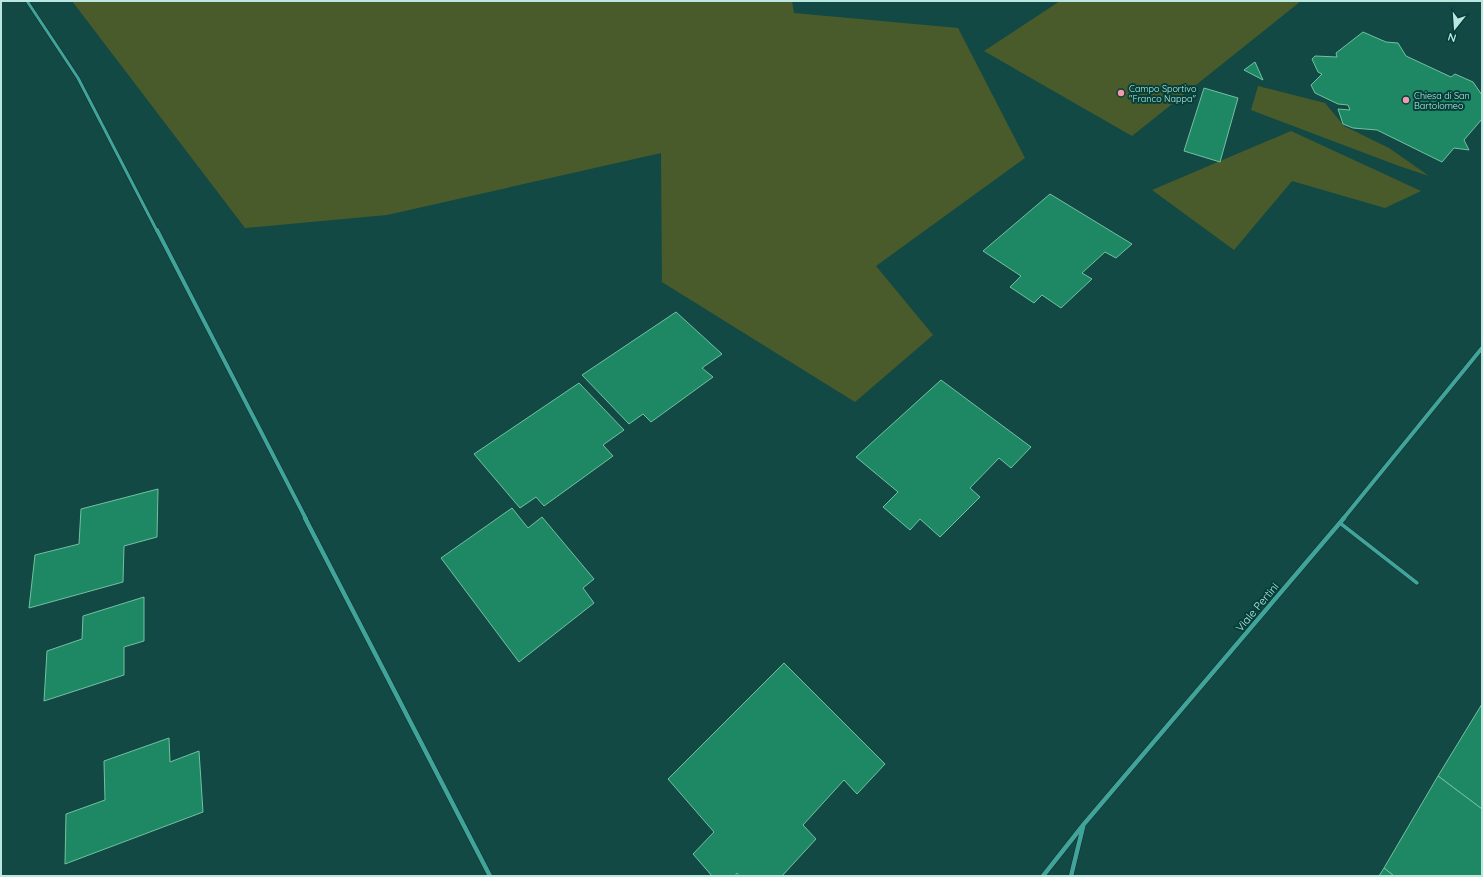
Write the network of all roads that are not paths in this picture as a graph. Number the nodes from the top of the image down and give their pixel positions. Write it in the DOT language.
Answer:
graph roads {
  1 [pos="27,1"];
  2 [pos="1482,348"];
  3 [pos="1340,523"];
  4 [pos="1417,583"];
  5 [pos="1084,824"];
  6 [pos="490,876"];
  7 [pos="1043,876"];
  8 [pos="1071,876"];
  1 -- 6 [label="street"];
  2 -- 3 [label="street, Viale Pertini"];
  3 -- 4 [label="lane"];
  3 -- 5 [label="street, Viale Pertini"];
  5 -- 7 [label="street, Viale Pertini"];
  5 -- 8 [label="street"];
}
